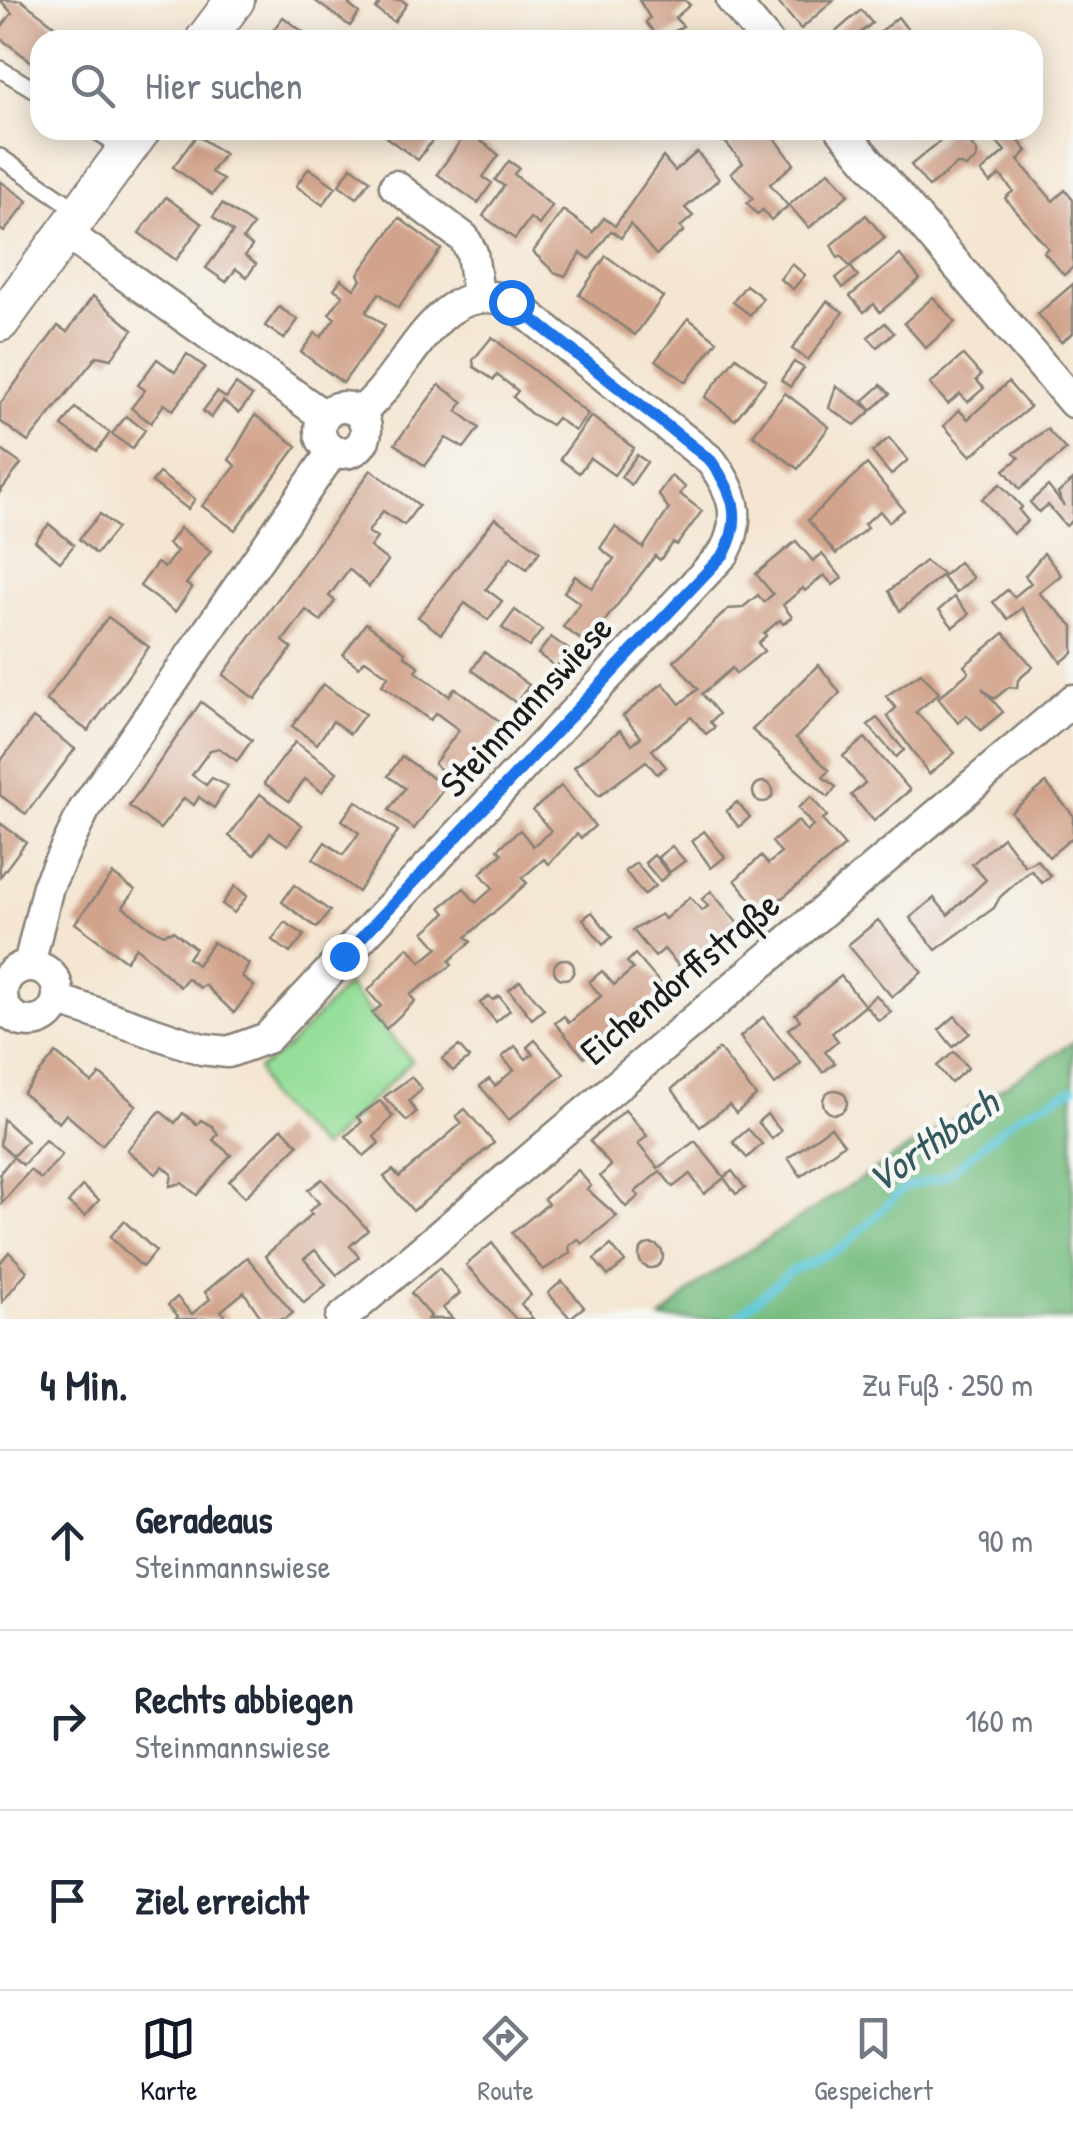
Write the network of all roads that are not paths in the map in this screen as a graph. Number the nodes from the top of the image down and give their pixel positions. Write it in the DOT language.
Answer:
graph roads {
  1 [pos="234,0"];
  2 [pos="732,0"];
  3 [pos="212,30"];
  4 [pos="758,30"];
  5 [pos="0,69"];
  6 [pos="30,87"];
  7 [pos="119,140"];
  8 [pos="850,140"];
  9 [pos="0,157"];
  10 [pos="395,186"];
  11 [pos="73,222"];
  12 [pos="478,294"];
  13 [pos="0,322"];
  14 [pos="1073,402"];
  15 [pos="359,413"];
  16 [pos="324,416"];
  17 [pos="334,451"];
  18 [pos="1073,700"];
  19 [pos="29,965"];
  20 [pos="58,1000"];
  21 [pos="8,1032"];
  22 [pos="340,1319"];
  1 -- 3 [label="street"];
  2 -- 4 [label="street"];
  5 -- 6 [label="lane"];
  7 -- 11 [label="street"];
  8 -- 14 [label="street"];
  9 -- 11 [label="lane"];
  10 -- 12 [label="street"];
  11 -- 13 [label="street"];
  11 -- 16 [label="street"];
  12 -- 15 [label="street"];
  12 -- 20 [label="street, Steinmannswiese"];
  15 -- 16 [label="street"];
  15 -- 17 [label="street"];
  16 -- 17 [label="street"];
  17 -- 19 [label="street"];
  18 -- 22 [label="street, Eichendorffstraße"];
  19 -- 20 [label="street"];
  19 -- 21 [label="street"];
  20 -- 21 [label="street"];
}
